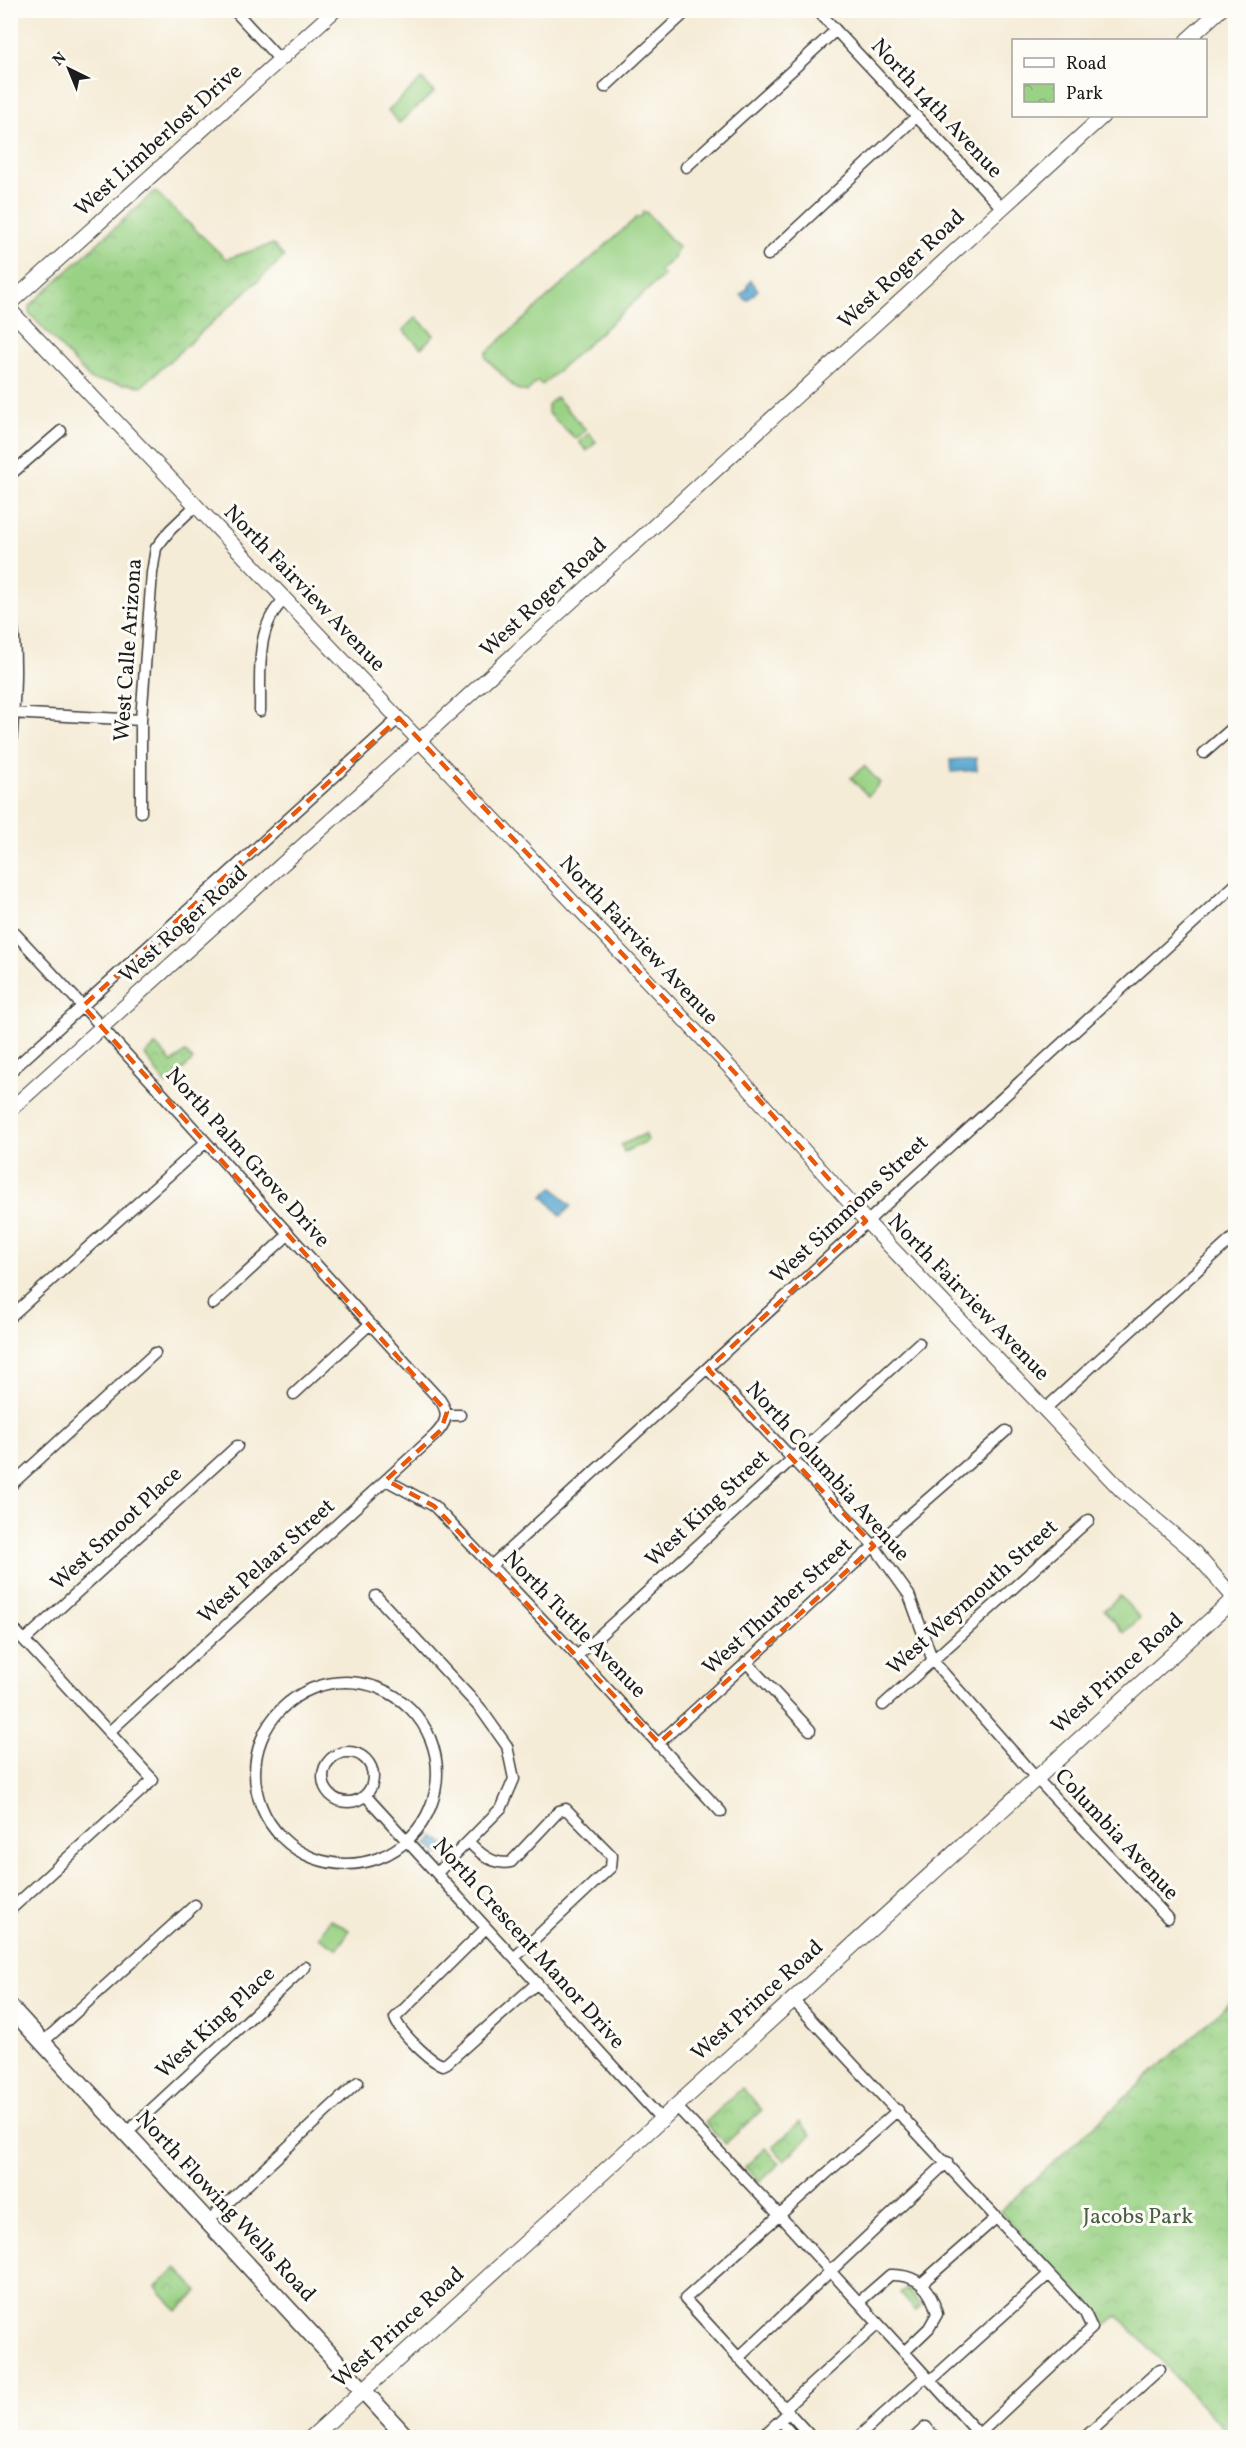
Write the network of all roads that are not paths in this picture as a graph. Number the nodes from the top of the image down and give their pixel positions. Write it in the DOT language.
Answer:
graph roads {
  1 [pos="234,10"];
  2 [pos="335,10"];
  3 [pos="688,10"];
  4 [pos="817,10"];
  5 [pos="1207,10"];
  6 [pos="1220,10"];
  7 [pos="836,30"];
  8 [pos="1198,30"];
  9 [pos="1188,39"];
  10 [pos="280,60"];
  11 [pos="605,87"];
  12 [pos="916,117"];
  13 [pos="1102,117"];
  14 [pos="686,167"];
  15 [pos="1001,207"];
  16 [pos="768,255"];
  17 [pos="10,303"];
  18 [pos="10,310"];
  19 [pos="61,431"];
  20 [pos="10,475"];
  21 [pos="195,506"];
  22 [pos="285,599"];
  23 [pos="10,608"];
  24 [pos="260,711"];
  25 [pos="12,713"];
  26 [pos="399,718"];
  27 [pos="141,720"];
  28 [pos="1236,725"];
  29 [pos="420,740"];
  30 [pos="1204,753"];
  31 [pos="10,756"];
  32 [pos="141,812"];
  33 [pos="1236,884"];
  34 [pos="10,928"];
  35 [pos="83,1006"];
  36 [pos="103,1026"];
  37 [pos="10,1072"];
  38 [pos="10,1110"];
  39 [pos="206,1142"];
  40 [pos="866,1221"];
  41 [pos="289,1234"];
  42 [pos="1236,1235"];
  43 [pos="213,1304"];
  44 [pos="10,1317"];
  45 [pos="369,1325"];
  46 [pos="919,1343"];
  47 [pos="155,1353"];
  48 [pos="708,1369"];
  49 [pos="294,1394"];
  50 [pos="1045,1409"];
  51 [pos="460,1415"];
  52 [pos="446,1416"];
  53 [pos="1006,1431"];
  54 [pos="237,1446"];
  55 [pos="792,1459"];
  56 [pos="386,1480"];
  57 [pos="10,1486"];
  58 [pos="1089,1520"];
  59 [pos="874,1546"];
  60 [pos="491,1566"];
  61 [pos="376,1596"];
  62 [pos="1235,1598"];
  63 [pos="10,1625"];
  64 [pos="25,1640"];
  65 [pos="578,1656"];
  66 [pos="933,1661"];
  67 [pos="746,1662"];
  68 [pos="883,1706"];
  69 [pos="810,1730"];
  70 [pos="109,1732"];
  71 [pos="659,1743"];
  72 [pos="1036,1778"];
  73 [pos="365,1795"];
  74 [pos="721,1812"];
  75 [pos="408,1840"];
  76 [pos="469,1842"];
  77 [pos="437,1873"];
  78 [pos="195,1905"];
  79 [pos="10,1910"];
  80 [pos="1168,1918"];
  81 [pos="486,1928"];
  82 [pos="514,1958"];
  83 [pos="305,1967"];
  84 [pos="537,1983"];
  85 [pos="793,2000"];
  86 [pos="10,2007"];
  87 [pos="43,2042"];
  88 [pos="358,2082"];
  89 [pos="676,2106"];
  90 [pos="897,2110"];
  91 [pos="662,2120"];
  92 [pos="126,2133"];
  93 [pos="947,2162"];
  94 [pos="780,2216"];
  95 [pos="997,2217"];
  96 [pos="207,2222"];
  97 [pos="831,2272"];
  98 [pos="1049,2274"];
  99 [pos="922,2283"];
  100 [pos="859,2302"];
  101 [pos="879,2324"];
  102 [pos="904,2352"];
  103 [pos="738,2358"];
  104 [pos="1160,2369"];
  105 [pos="928,2378"];
  106 [pos="364,2391"];
  107 [pos="787,2410"];
  108 [pos="780,2421"];
  109 [pos="311,2438"];
  110 [pos="407,2438"];
  111 [pos="761,2438"];
  112 [pos="795,2438"];
  113 [pos="812,2438"];
  114 [pos="857,2438"];
  115 [pos="914,2438"];
  116 [pos="935,2438"];
  117 [pos="1084,2438"];
  1 -- 10 [label="street"];
  2 -- 10 [label="street, West Limberlost Drive"];
  3 -- 11 [label="street"];
  4 -- 7 [label="street, North 14th Avenue"];
  5 -- 8 [label="street"];
  6 -- 8 [label="street"];
  7 -- 12 [label="street, North 14th Avenue"];
  7 -- 14 [label="street"];
  8 -- 9 [label="street"];
  10 -- 17 [label="street, West Limberlost Drive"];
  12 -- 15 [label="street, North 14th Avenue"];
  12 -- 16 [label="street"];
  13 -- 15 [label="street, West Roger Road"];
  15 -- 29 [label="street, West Roger Road"];
  18 -- 21 [label="street, North Fairview Avenue"];
  19 -- 20 [label="street"];
  21 -- 22 [label="street, North Fairview Avenue"];
  21 -- 27 [label="street, West Calle Arizona"];
  22 -- 24 [label="street"];
  22 -- 26 [label="street, North Fairview Avenue"];
  23 -- 25 [label="street"];
  25 -- 27 [label="street"];
  25 -- 31 [label="street"];
  26 -- 29 [label="street, North Fairview Avenue"];
  26 -- 35 [label="street, West Roger Road"];
  27 -- 32 [label="street, West Calle Arizona"];
  28 -- 30 [label="street"];
  29 -- 36 [label="street, West Roger Road"];
  29 -- 40 [label="street, North Fairview Avenue"];
  33 -- 40 [label="street, West Simmons Street"];
  34 -- 35 [label="street, North Palm Grove Drive"];
  35 -- 36 [label="street, North Palm Grove Drive"];
  35 -- 37 [label="street, West Roger Road"];
  36 -- 38 [label="street, West Roger Road"];
  36 -- 39 [label="street, North Palm Grove Drive"];
  39 -- 41 [label="street, North Palm Grove Drive"];
  39 -- 44 [label="street"];
  40 -- 48 [label="street, West Simmons Street"];
  40 -- 50 [label="street, North Fairview Avenue"];
  41 -- 43 [label="street"];
  41 -- 45 [label="street, North Palm Grove Drive"];
  42 -- 50 [label="street"];
  45 -- 49 [label="street"];
  45 -- 52 [label="street, North Palm Grove Drive"];
  46 -- 55 [label="street, West King Street"];
  47 -- 57 [label="street"];
  48 -- 55 [label="street, North Columbia Avenue"];
  48 -- 60 [label="street, West Simmons Street"];
  50 -- 62 [label="street, North Fairview Avenue"];
  51 -- 52 [label="street"];
  52 -- 56 [label="street, West Pelaar Street"];
  53 -- 59 [label="street, West Thurber Street"];
  54 -- 64 [label="street, West Smoot Place"];
  55 -- 59 [label="street, North Columbia Avenue"];
  55 -- 65 [label="street, West King Street"];
  56 -- 60 [label="street, North Tuttle Avenue"];
  56 -- 70 [label="street, West Pelaar Street"];
  58 -- 66 [label="street, West Weymouth Street"];
  59 -- 66 [label="street, North Columbia Avenue"];
  59 -- 67 [label="street, West Thurber Street"];
  60 -- 65 [label="street, North Tuttle Avenue"];
  61 -- 76 [label="street"];
  62 -- 72 [label="main road, West Prince Road"];
  63 -- 64 [label="street"];
  64 -- 70 [label="street"];
  65 -- 71 [label="street, North Tuttle Avenue"];
  66 -- 68 [label="street, West Weymouth Street"];
  66 -- 72 [label="street, North Columbia Avenue"];
  67 -- 69 [label="street"];
  67 -- 71 [label="street, West Thurber Street"];
  70 -- 79 [label="street"];
  71 -- 74 [label="street, North Tuttle Avenue"];
  72 -- 80 [label="street, Columbia Avenue"];
  72 -- 85 [label="main road, West Prince Road"];
  73 -- 73 [label="street"];
  73 -- 75 [label="street, North Crescent Manor Drive"];
  75 -- 75 [label="street"];
  75 -- 77 [label="street, North Crescent Manor Drive"];
  76 -- 77 [label="street"];
  76 -- 82 [label="street"];
  77 -- 81 [label="street, North Crescent Manor Drive"];
  78 -- 87 [label="street"];
  81 -- 82 [label="street, North Crescent Manor Drive"];
  81 -- 84 [label="street"];
  82 -- 84 [label="street, North Crescent Manor Drive"];
  83 -- 92 [label="street, West King Place"];
  84 -- 91 [label="street, North Crescent Manor Drive"];
  85 -- 89 [label="main road, West Prince Road"];
  85 -- 90 [label="street"];
  86 -- 87 [label="main road, North Flowing Wells Road"];
  87 -- 92 [label="main road, North Flowing Wells Road"];
  88 -- 96 [label="street"];
  89 -- 91 [label="main road, West Prince Road"];
  89 -- 94 [label="street"];
  90 -- 93 [label="street"];
  90 -- 94 [label="street"];
  91 -- 106 [label="main road, West Prince Road"];
  92 -- 96 [label="main road, North Flowing Wells Road"];
  93 -- 95 [label="street"];
  93 -- 97 [label="street"];
  94 -- 97 [label="street"];
  94 -- 103 [label="street"];
  95 -- 98 [label="street"];
  95 -- 99 [label="street"];
  96 -- 106 [label="main road, North Flowing Wells Road"];
  97 -- 100 [label="street"];
  97 -- 103 [label="street"];
  98 -- 105 [label="street"];
  98 -- 105 [label="street"];
  99 -- 100 [label="street"];
  99 -- 102 [label="street"];
  100 -- 101 [label="street"];
  101 -- 102 [label="street"];
  101 -- 107 [label="street"];
  102 -- 105 [label="street"];
  103 -- 107 [label="street"];
  104 -- 117 [label="street"];
  105 -- 114 [label="street"];
  106 -- 109 [label="main road, West Prince Road"];
  106 -- 110 [label="main road, North Flowing Wells Road"];
  107 -- 108 [label="street"];
  107 -- 113 [label="street"];
  108 -- 111 [label="street"];
  108 -- 112 [label="street"];
  115 -- 116 [label="street"];
}
